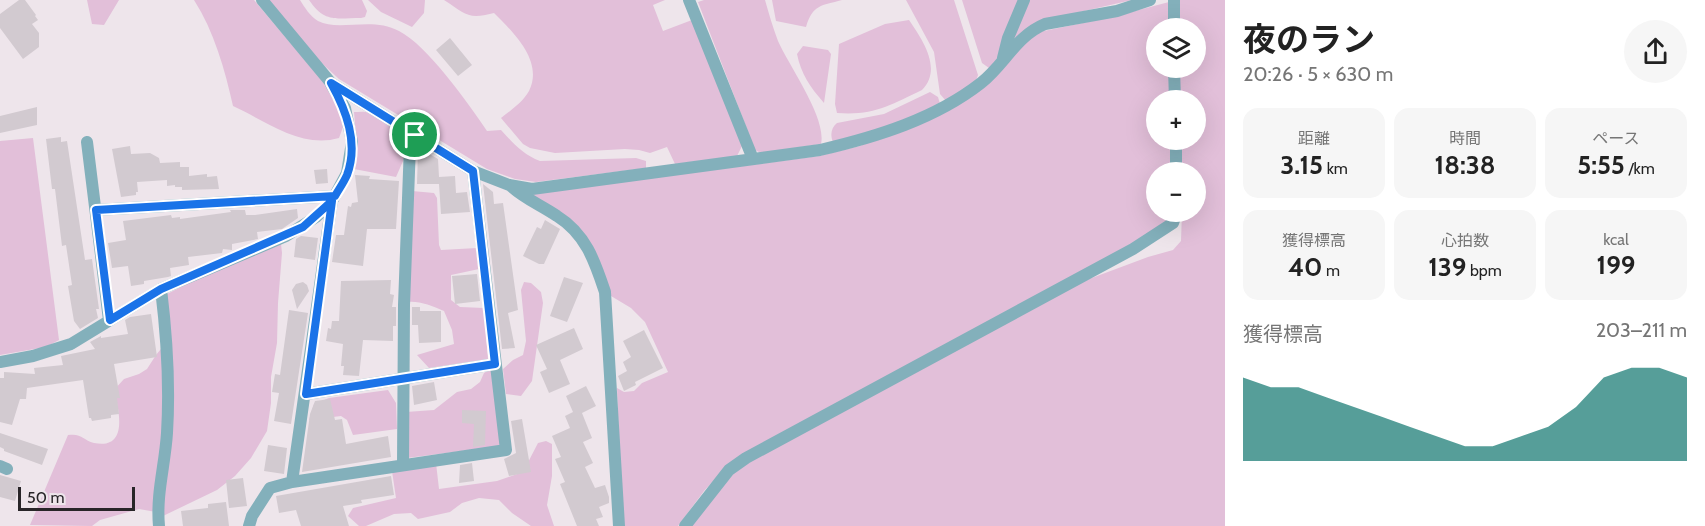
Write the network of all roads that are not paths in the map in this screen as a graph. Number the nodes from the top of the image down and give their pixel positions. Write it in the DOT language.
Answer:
graph roads {
  1 [pos="262,0"];
  2 [pos="689,0"];
  3 [pos="1024,0"];
  4 [pos="1174,0"];
  5 [pos="1143,1"];
  6 [pos="1174,18"];
  7 [pos="1002,61"];
  8 [pos="331,83"];
  9 [pos="415,135"];
  10 [pos="87,142"];
  11 [pos="753,159"];
  12 [pos="473,171"];
  13 [pos="509,185"];
  14 [pos="334,199"];
  15 [pos="96,210"];
  16 [pos="1173,222"];
  17 [pos="161,289"];
  18 [pos="110,320"];
  19 [pos="0,362"];
  20 [pos="495,364"];
  21 [pos="404,378"];
  22 [pos="306,394"];
  23 [pos="403,465"];
  24 [pos="292,482"];
  25 [pos="159,526"];
  26 [pos="250,526"];
  27 [pos="619,526"];
  28 [pos="685,526"];
  1 -- 8 [label="street"];
  2 -- 11 [label="street"];
  3 -- 7 [label="street"];
  4 -- 6 [label="street"];
  5 -- 7 [label="street"];
  7 -- 11 [label="street"];
  8 -- 9 [label="street"];
  8 -- 14 [label="street"];
  9 -- 12 [label="street"];
  9 -- 21 [label="street"];
  10 -- 15 [label="street"];
  11 -- 13 [label="street"];
  12 -- 13 [label="street"];
  12 -- 20 [label="street"];
  13 -- 27 [label="street"];
  14 -- 15 [label="street"];
  14 -- 17 [label="street"];
  14 -- 22 [label="street"];
  15 -- 18 [label="street"];
  16 -- 28 [label="street"];
  17 -- 18 [label="street"];
  17 -- 25 [label="street"];
  18 -- 19 [label="street"];
  20 -- 21 [label="street"];
  20 -- 23 [label="street"];
  21 -- 22 [label="street"];
  21 -- 23 [label="street"];
  22 -- 24 [label="street"];
  23 -- 24 [label="street"];
  24 -- 26 [label="street"];
}
